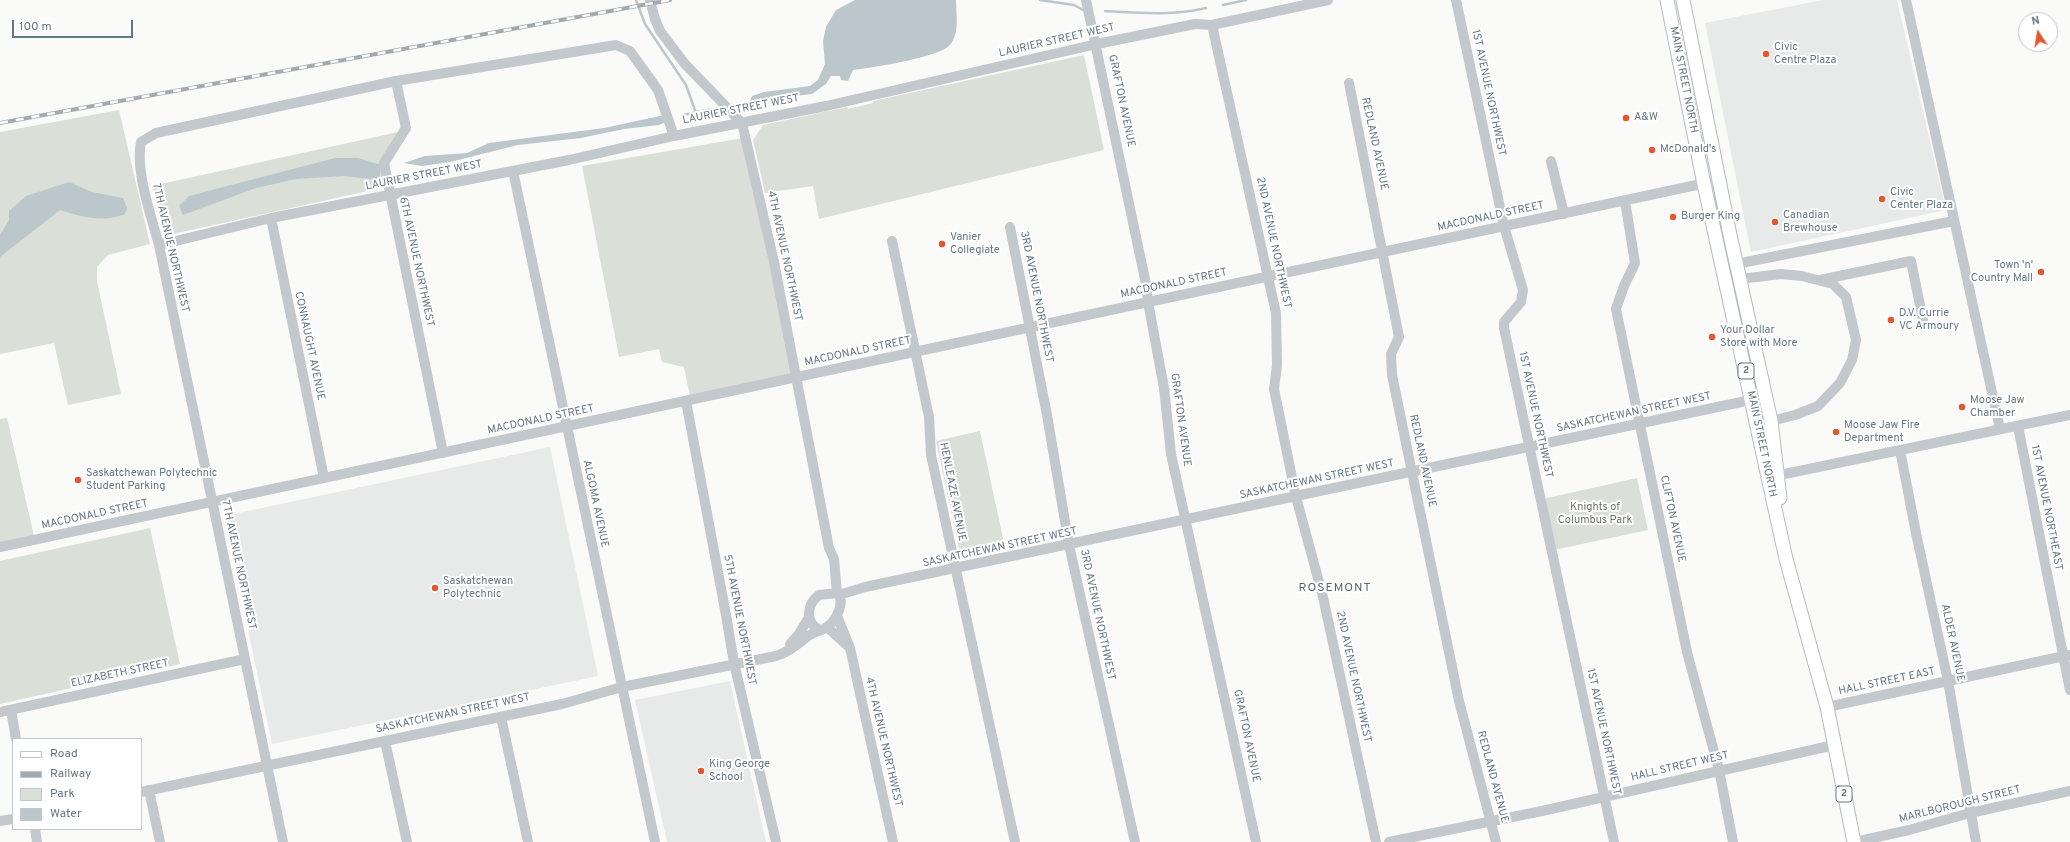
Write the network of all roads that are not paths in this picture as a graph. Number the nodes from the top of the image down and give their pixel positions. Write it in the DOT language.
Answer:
graph roads {
  1 [pos="650,0"];
  2 [pos="1086,0"];
  3 [pos="1328,0"];
  4 [pos="1456,0"];
  5 [pos="1667,0"];
  6 [pos="1683,0"];
  7 [pos="1906,0"];
  8 [pos="1212,25"];
  9 [pos="1097,44"];
  10 [pos="396,81"];
  11 [pos="1349,83"];
  12 [pos="742,123"];
  13 [pos="674,136"];
  14 [pos="1551,161"];
  15 [pos="513,171"];
  16 [pos="1720,180"];
  17 [pos="1704,184"];
  18 [pos="390,194"];
  19 [pos="1625,201"];
  20 [pos="1564,214"];
  21 [pos="271,218"];
  22 [pos="1954,221"];
  23 [pos="1504,226"];
  24 [pos="1010,227"];
  25 [pos="892,241"];
  26 [pos="158,245"];
  27 [pos="1384,252"];
  28 [pos="1736,264"];
  29 [pos="1269,277"];
  30 [pos="1740,279"];
  31 [pos="1818,280"];
  32 [pos="1148,302"];
  33 [pos="1924,325"];
  34 [pos="1030,328"];
  35 [pos="915,352"];
  36 [pos="798,377"];
  37 [pos="1765,397"];
  38 [pos="1752,400"];
  39 [pos="686,401"];
  40 [pos="2070,415"];
  41 [pos="1771,421"];
  42 [pos="1640,424"];
  43 [pos="567,426"];
  44 [pos="2018,426"];
  45 [pos="2000,429"];
  46 [pos="1530,447"];
  47 [pos="1900,450"];
  48 [pos="443,453"];
  49 [pos="1412,472"];
  50 [pos="1773,476"];
  51 [pos="324,478"];
  52 [pos="1296,497"];
  53 [pos="213,502"];
  54 [pos="1187,520"];
  55 [pos="1069,545"];
  56 [pos="0,547"];
  57 [pos="829,548"];
  58 [pos="955,569"];
  59 [pos="825,593"];
  60 [pos="839,597"];
  61 [pos="837,616"];
  62 [pos="809,617"];
  63 [pos="824,628"];
  64 [pos="850,648"];
  65 [pos="769,655"];
  66 [pos="2067,656"];
  67 [pos="245,659"];
  68 [pos="734,663"];
  69 [pos="1948,681"];
  70 [pos="622,687"];
  71 [pos="2070,690"];
  72 [pos="1827,707"];
  73 [pos="11,710"];
  74 [pos="0,712"];
  75 [pos="501,716"];
  76 [pos="16,738"];
  77 [pos="385,741"];
  78 [pos="1834,745"];
  79 [pos="267,766"];
  80 [pos="1719,770"];
  81 [pos="145,791"];
  82 [pos="2070,791"];
  83 [pos="1605,797"];
  84 [pos="1970,813"];
  85 [pos="12,819"];
  86 [pos="0,821"];
  87 [pos="1492,821"];
  88 [pos="35,830"];
  89 [pos="38,842"];
  90 [pos="160,842"];
  91 [pos="283,842"];
  92 [pos="407,842"];
  93 [pos="528,842"];
  94 [pos="655,842"];
  95 [pos="776,842"];
  96 [pos="893,842"];
  97 [pos="1015,842"];
  98 [pos="1134,842"];
  99 [pos="1256,842"];
  100 [pos="1376,842"];
  101 [pos="1390,842"];
  102 [pos="1496,842"];
  103 [pos="1614,842"];
  104 [pos="1733,842"];
  105 [pos="1854,842"];
  106 [pos="1976,842"];
  1 -- 12 [label="street"];
  2 -- 9 [label="street, GRAFTON AVENUE"];
  3 -- 8 [label="street, LAURIER STREET WEST"];
  4 -- 23 [label="street, 1ST AVENUE NORTHWEST"];
  5 -- 17 [label="main road, MAIN STREET NORTH / 2"];
  6 -- 16 [label="main road, MAIN STREET NORTH / 2"];
  7 -- 22 [label="street"];
  8 -- 9 [label="street, LAURIER STREET WEST"];
  8 -- 29 [label="street, 2ND AVENUE NORTHWEST"];
  9 -- 12 [label="street, LAURIER STREET WEST"];
  9 -- 32 [label="street, GRAFTON AVENUE"];
  10 -- 13 [label="street, 7TH AVENUE NORTHWEST"];
  10 -- 18 [label="street, 6TH AVENUE NORTHWEST"];
  10 -- 26 [label="street, 7TH AVENUE NORTHWEST"];
  11 -- 27 [label="street, REDLAND AVENUE"];
  12 -- 13 [label="street, LAURIER STREET WEST"];
  12 -- 36 [label="street, 4TH AVENUE NORTHWEST"];
  13 -- 15 [label="street, LAURIER STREET WEST"];
  14 -- 20 [label="street"];
  15 -- 18 [label="street, LAURIER STREET WEST"];
  15 -- 43 [label="street, ALGOMA AVENUE"];
  16 -- 17 [label="street, MACDONALD STREET"];
  16 -- 28 [label="main road, MAIN STREET NORTH / 2"];
  17 -- 19 [label="street, MACDONALD STREET"];
  17 -- 38 [label="main road, MAIN STREET NORTH / 2"];
  18 -- 21 [label="street, LAURIER STREET WEST"];
  18 -- 48 [label="street, 6TH AVENUE NORTHWEST"];
  19 -- 20 [label="street, MACDONALD STREET"];
  19 -- 42 [label="street, CLIFTON AVENUE"];
  20 -- 23 [label="street, MACDONALD STREET"];
  21 -- 26 [label="street, LAURIER STREET WEST"];
  21 -- 51 [label="street, CONNAUGHT AVENUE"];
  22 -- 28 [label="street"];
  22 -- 45 [label="street"];
  23 -- 27 [label="street, MACDONALD STREET"];
  23 -- 46 [label="street, 1ST AVENUE NORTHWEST"];
  24 -- 34 [label="street, 3RD AVENUE NORTHWEST"];
  25 -- 35 [label="street, HENLEAZE AVENUE"];
  26 -- 53 [label="street, 7TH AVENUE NORTHWEST"];
  27 -- 29 [label="street, MACDONALD STREET"];
  27 -- 49 [label="street, REDLAND AVENUE"];
  28 -- 30 [label="main road, MAIN STREET NORTH / 2"];
  29 -- 32 [label="street, MACDONALD STREET"];
  29 -- 52 [label="street, 2ND AVENUE NORTHWEST"];
  30 -- 31 [label="street"];
  30 -- 37 [label="main road, MAIN STREET NORTH / 2"];
  31 -- 33 [label="street"];
  31 -- 41 [label="street"];
  32 -- 34 [label="street, MACDONALD STREET"];
  32 -- 54 [label="street, GRAFTON AVENUE"];
  34 -- 35 [label="street, MACDONALD STREET"];
  34 -- 55 [label="street, 3RD AVENUE NORTHWEST"];
  35 -- 36 [label="street, MACDONALD STREET"];
  35 -- 58 [label="street, HENLEAZE AVENUE"];
  36 -- 39 [label="street, MACDONALD STREET"];
  36 -- 57 [label="street, 4TH AVENUE NORTHWEST"];
  37 -- 38 [label="street, SASKATCHEWAN STREET WEST"];
  37 -- 41 [label="main road, MAIN STREET NORTH / 2"];
  38 -- 42 [label="street, SASKATCHEWAN STREET WEST"];
  38 -- 50 [label="main road, MAIN STREET NORTH / 2"];
  39 -- 43 [label="street, MACDONALD STREET"];
  39 -- 68 [label="street, 5TH AVENUE NORTHWEST"];
  40 -- 44 [label="street"];
  41 -- 50 [label="main road, MAIN STREET NORTH / 2"];
  42 -- 46 [label="street, SASKATCHEWAN STREET WEST"];
  42 -- 80 [label="street, CLIFTON AVENUE"];
  43 -- 48 [label="street, MACDONALD STREET"];
  43 -- 70 [label="street, ALGOMA AVENUE"];
  44 -- 45 [label="street"];
  44 -- 66 [label="street, 1ST AVENUE NORTHEAST"];
  45 -- 47 [label="street"];
  46 -- 49 [label="street, SASKATCHEWAN STREET WEST"];
  46 -- 83 [label="street, 1ST AVENUE NORTHWEST"];
  47 -- 50 [label="street"];
  47 -- 69 [label="street, ALDER AVENUE"];
  48 -- 51 [label="street, MACDONALD STREET"];
  49 -- 52 [label="street, SASKATCHEWAN STREET WEST"];
  49 -- 87 [label="street, REDLAND AVENUE"];
  50 -- 72 [label="main road, MAIN STREET NORTH / 2"];
  51 -- 53 [label="street, MACDONALD STREET"];
  52 -- 54 [label="street, SASKATCHEWAN STREET WEST"];
  52 -- 100 [label="street, 2ND AVENUE NORTHWEST"];
  53 -- 56 [label="street, MACDONALD STREET"];
  53 -- 67 [label="street, 7TH AVENUE NORTHWEST"];
  54 -- 55 [label="street, SASKATCHEWAN STREET WEST"];
  54 -- 99 [label="street, GRAFTON AVENUE"];
  55 -- 58 [label="street, SASKATCHEWAN STREET WEST"];
  55 -- 98 [label="street, 3RD AVENUE NORTHWEST"];
  57 -- 59 [label="street, 4TH AVENUE NORTHWEST"];
  57 -- 60 [label="street, 4TH AVENUE NORTHWEST"];
  58 -- 60 [label="street, SASKATCHEWAN STREET WEST"];
  58 -- 97 [label="street, HENLEAZE AVENUE"];
  59 -- 60 [label="street"];
  59 -- 62 [label="street"];
  60 -- 61 [label="street"];
  61 -- 63 [label="street"];
  61 -- 64 [label="street, 4TH AVENUE NORTHWEST"];
  62 -- 63 [label="street"];
  62 -- 65 [label="street, SASKATCHEWAN STREET WEST"];
  63 -- 64 [label="street"];
  63 -- 65 [label="street, SASKATCHEWAN STREET WEST"];
  64 -- 96 [label="street, 4TH AVENUE NORTHWEST"];
  65 -- 68 [label="street, SASKATCHEWAN STREET WEST"];
  66 -- 69 [label="street, HALL STREET EAST"];
  66 -- 71 [label="street, 1ST AVENUE NORTHEAST"];
  67 -- 73 [label="street, ELIZABETH STREET"];
  67 -- 79 [label="street, 7TH AVENUE NORTHWEST"];
  68 -- 70 [label="street, SASKATCHEWAN STREET WEST"];
  68 -- 95 [label="street, 5TH AVENUE NORTHWEST"];
  69 -- 72 [label="street, HALL STREET EAST"];
  69 -- 84 [label="street, ALDER AVENUE"];
  70 -- 75 [label="street, SASKATCHEWAN STREET WEST"];
  70 -- 94 [label="street, ALGOMA AVENUE"];
  72 -- 78 [label="main road, MAIN STREET NORTH / 2"];
  73 -- 74 [label="street, ELIZABETH STREET"];
  73 -- 76 [label="street"];
  75 -- 77 [label="street, SASKATCHEWAN STREET WEST"];
  75 -- 93 [label="street"];
  77 -- 79 [label="street, SASKATCHEWAN STREET WEST"];
  77 -- 92 [label="street"];
  78 -- 80 [label="street, HALL STREET WEST"];
  78 -- 105 [label="main road, MAIN STREET NORTH / 2"];
  79 -- 81 [label="street, SASKATCHEWAN STREET WEST"];
  79 -- 91 [label="street, 7TH AVENUE NORTHWEST"];
  80 -- 83 [label="street, HALL STREET WEST"];
  80 -- 104 [label="street, CLIFTON AVENUE"];
  81 -- 90 [label="street"];
  82 -- 84 [label="street, MARLBOROUGH STREET"];
  83 -- 87 [label="street, HALL STREET WEST"];
  83 -- 103 [label="street, 1ST AVENUE NORTHWEST"];
  84 -- 105 [label="street, MARLBOROUGH STREET"];
  84 -- 106 [label="street, ALDER AVENUE"];
  85 -- 86 [label="street"];
  87 -- 101 [label="street, HALL STREET WEST"];
  87 -- 102 [label="street, REDLAND AVENUE"];
  88 -- 89 [label="street"];
}
